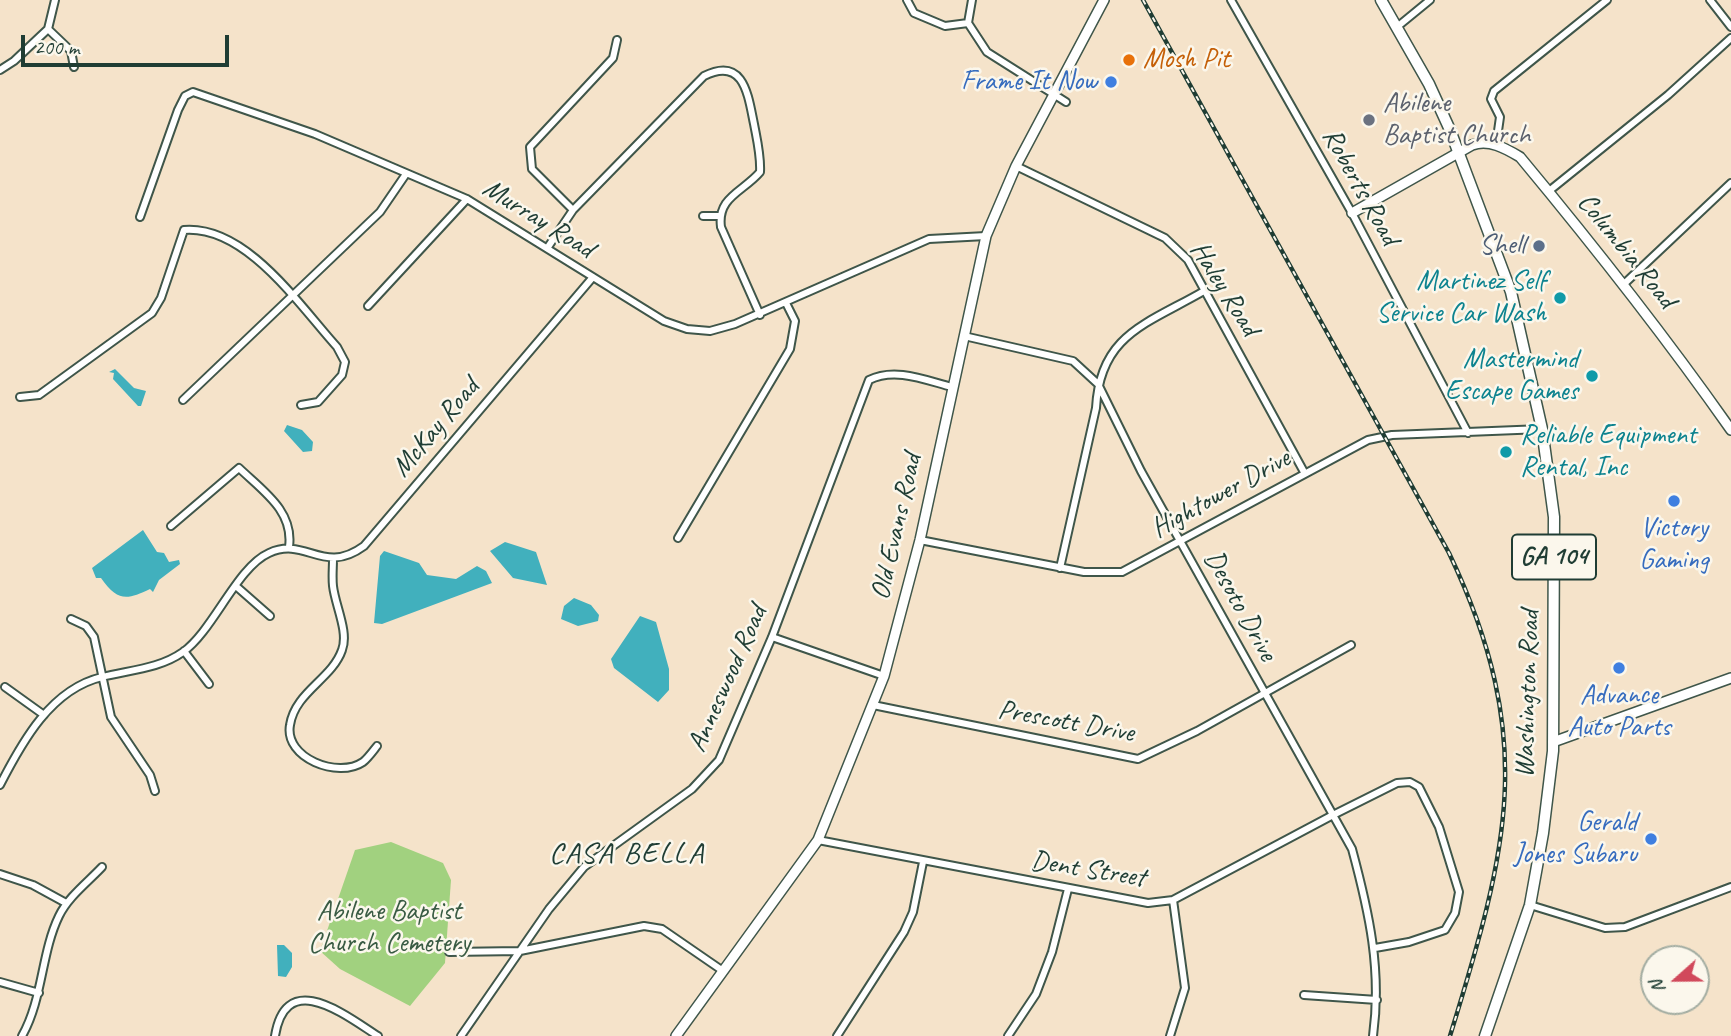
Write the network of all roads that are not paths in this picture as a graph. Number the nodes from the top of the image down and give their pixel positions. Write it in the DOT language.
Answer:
graph roads {
  1 [pos="55,0"];
  2 [pos="907,0"];
  3 [pos="972,0"];
  4 [pos="1104,0"];
  5 [pos="1231,0"];
  6 [pos="1381,0"];
  7 [pos="1430,0"];
  8 [pos="1607,0"];
  9 [pos="1710,0"];
  10 [pos="968,23"];
  11 [pos="1397,27"];
  12 [pos="1731,27"];
  13 [pos="48,29"];
  14 [pos="1731,38"];
  15 [pos="617,40"];
  16 [pos="74,67"];
  17 [pos="0,70"];
  18 [pos="1053,95"];
  19 [pos="1066,102"];
  20 [pos="1496,145"];
  21 [pos="1459,151"];
  22 [pos="1016,166"];
  23 [pos="406,174"];
  24 [pos="1731,183"];
  25 [pos="1549,191"];
  26 [pos="467,198"];
  27 [pos="573,210"];
  28 [pos="1352,213"];
  29 [pos="703,216"];
  30 [pos="720,216"];
  31 [pos="139,217"];
  32 [pos="986,236"];
  33 [pos="548,247"];
  34 [pos="593,277"];
  35 [pos="1624,285"];
  36 [pos="1204,291"];
  37 [pos="291,297"];
  38 [pos="786,303"];
  39 [pos="368,306"];
  40 [pos="760,315"];
  41 [pos="964,336"];
  42 [pos="1097,384"];
  43 [pos="952,387"];
  44 [pos="20,397"];
  45 [pos="183,400"];
  46 [pos="301,405"];
  47 [pos="1542,429"];
  48 [pos="1731,430"];
  49 [pos="1468,433"];
  50 [pos="1304,472"];
  51 [pos="171,526"];
  52 [pos="678,538"];
  53 [pos="920,540"];
  54 [pos="1180,541"];
  55 [pos="289,547"];
  56 [pos="332,559"];
  57 [pos="1060,568"];
  58 [pos="237,587"];
  59 [pos="270,616"];
  60 [pos="71,619"];
  61 [pos="772,637"];
  62 [pos="1352,645"];
  63 [pos="184,651"];
  64 [pos="884,676"];
  65 [pos="101,677"];
  66 [pos="1731,678"];
  67 [pos="209,684"];
  68 [pos="5,687"];
  69 [pos="1265,693"];
  70 [pos="873,705"];
  71 [pos="44,715"];
  72 [pos="1553,742"];
  73 [pos="377,746"];
  74 [pos="0,785"];
  75 [pos="155,791"];
  76 [pos="1333,815"];
  77 [pos="818,840"];
  78 [pos="923,862"];
  79 [pos="102,867"];
  80 [pos="0,874"];
  81 [pos="1731,887"];
  82 [pos="1068,889"];
  83 [pos="1173,900"];
  84 [pos="66,903"];
  85 [pos="1530,905"];
  86 [pos="1375,948"];
  87 [pos="520,951"];
  88 [pos="449,952"];
  89 [pos="723,971"];
  90 [pos="0,982"];
  91 [pos="39,993"];
  92 [pos="1304,995"];
  93 [pos="1377,1000"];
  94 [pos="22,1036"];
  95 [pos="275,1036"];
  96 [pos="378,1036"];
  97 [pos="461,1036"];
  98 [pos="676,1036"];
  99 [pos="837,1036"];
  100 [pos="1008,1036"];
  101 [pos="1170,1036"];
  102 [pos="1373,1036"];
  103 [pos="1485,1036"];
  1 -- 13 [label="street"];
  2 -- 10 [label="street"];
  3 -- 10 [label="street"];
  4 -- 18 [label="street, Old Evans Road"];
  5 -- 28 [label="street, Roberts Road"];
  6 -- 11 [label="main road, Washington Road / GA 104"];
  7 -- 11 [label="street"];
  8 -- 20 [label="street"];
  9 -- 12 [label="street"];
  10 -- 18 [label="street"];
  11 -- 21 [label="main road, Washington Road / GA 104"];
  13 -- 16 [label="street"];
  13 -- 17 [label="street"];
  14 -- 25 [label="street"];
  15 -- 27 [label="street"];
  18 -- 19 [label="street"];
  18 -- 22 [label="street, Old Evans Road"];
  20 -- 21 [label="street"];
  20 -- 25 [label="street, Columbia Road"];
  21 -- 28 [label="street"];
  21 -- 47 [label="main road, Washington Road / GA 104"];
  22 -- 32 [label="street, Old Evans Road"];
  22 -- 36 [label="street, Haley Road"];
  23 -- 26 [label="street, Murray Road"];
  23 -- 31 [label="street, Murray Road"];
  23 -- 37 [label="street"];
  24 -- 35 [label="street"];
  25 -- 35 [label="street, Columbia Road"];
  26 -- 33 [label="street, Murray Road"];
  26 -- 39 [label="street"];
  27 -- 30 [label="street"];
  27 -- 33 [label="street"];
  28 -- 49 [label="street, Roberts Road"];
  29 -- 30 [label="street"];
  30 -- 40 [label="street"];
  32 -- 38 [label="street, Murray Road"];
  32 -- 41 [label="street, Old Evans Road"];
  33 -- 34 [label="street, Murray Road"];
  34 -- 40 [label="street, Murray Road"];
  34 -- 56 [label="street, McKay Road"];
  35 -- 48 [label="street, Columbia Road"];
  36 -- 42 [label="street"];
  36 -- 50 [label="street, Haley Road"];
  37 -- 44 [label="street"];
  37 -- 45 [label="street"];
  37 -- 46 [label="street"];
  38 -- 40 [label="street, Murray Road"];
  38 -- 52 [label="street"];
  41 -- 42 [label="street, Desoto Drive"];
  41 -- 43 [label="street, Old Evans Road"];
  42 -- 54 [label="street, Desoto Drive"];
  42 -- 57 [label="street"];
  43 -- 53 [label="street, Old Evans Road"];
  43 -- 61 [label="street, Anneswood Road"];
  47 -- 49 [label="street, Hightower Drive"];
  47 -- 72 [label="main road, Washington Road / GA 104"];
  49 -- 50 [label="street, Hightower Drive"];
  50 -- 54 [label="street, Hightower Drive"];
  51 -- 55 [label="street"];
  53 -- 57 [label="street, Hightower Drive"];
  53 -- 64 [label="street, Old Evans Road"];
  54 -- 57 [label="street, Hightower Drive"];
  54 -- 69 [label="street, Desoto Drive"];
  55 -- 56 [label="street"];
  55 -- 58 [label="street"];
  56 -- 73 [label="street"];
  58 -- 59 [label="street"];
  58 -- 63 [label="street"];
  60 -- 65 [label="street"];
  61 -- 64 [label="street"];
  61 -- 87 [label="street, Anneswood Road"];
  62 -- 69 [label="street, Prescott Drive"];
  63 -- 65 [label="street"];
  63 -- 67 [label="street"];
  64 -- 70 [label="street, Old Evans Road"];
  65 -- 71 [label="street"];
  65 -- 75 [label="street"];
  66 -- 72 [label="street"];
  68 -- 71 [label="street"];
  69 -- 70 [label="street, Prescott Drive"];
  69 -- 76 [label="street, Desoto Drive"];
  70 -- 77 [label="street, Old Evans Road"];
  71 -- 74 [label="street"];
  72 -- 85 [label="main road, Washington Road / GA 104"];
  76 -- 83 [label="street, Dent Street"];
  76 -- 86 [label="street, Desoto Drive"];
  76 -- 86 [label="street, Dent Street"];
  77 -- 78 [label="street, Dent Street"];
  77 -- 89 [label="street, Old Evans Road"];
  78 -- 82 [label="street, Dent Street"];
  78 -- 99 [label="street"];
  79 -- 84 [label="street"];
  80 -- 84 [label="street"];
  81 -- 85 [label="street"];
  82 -- 83 [label="street, Dent Street"];
  82 -- 100 [label="street"];
  83 -- 101 [label="street"];
  84 -- 91 [label="street"];
  85 -- 103 [label="main road, Washington Road / GA 104"];
  86 -- 93 [label="street, Desoto Drive"];
  87 -- 88 [label="street"];
  87 -- 89 [label="street"];
  87 -- 97 [label="street, Anneswood Road"];
  89 -- 98 [label="street, Old Evans Road"];
  90 -- 91 [label="street"];
  91 -- 94 [label="street"];
  92 -- 93 [label="street"];
  93 -- 102 [label="street, Desoto Drive"];
  95 -- 96 [label="street"];
}
